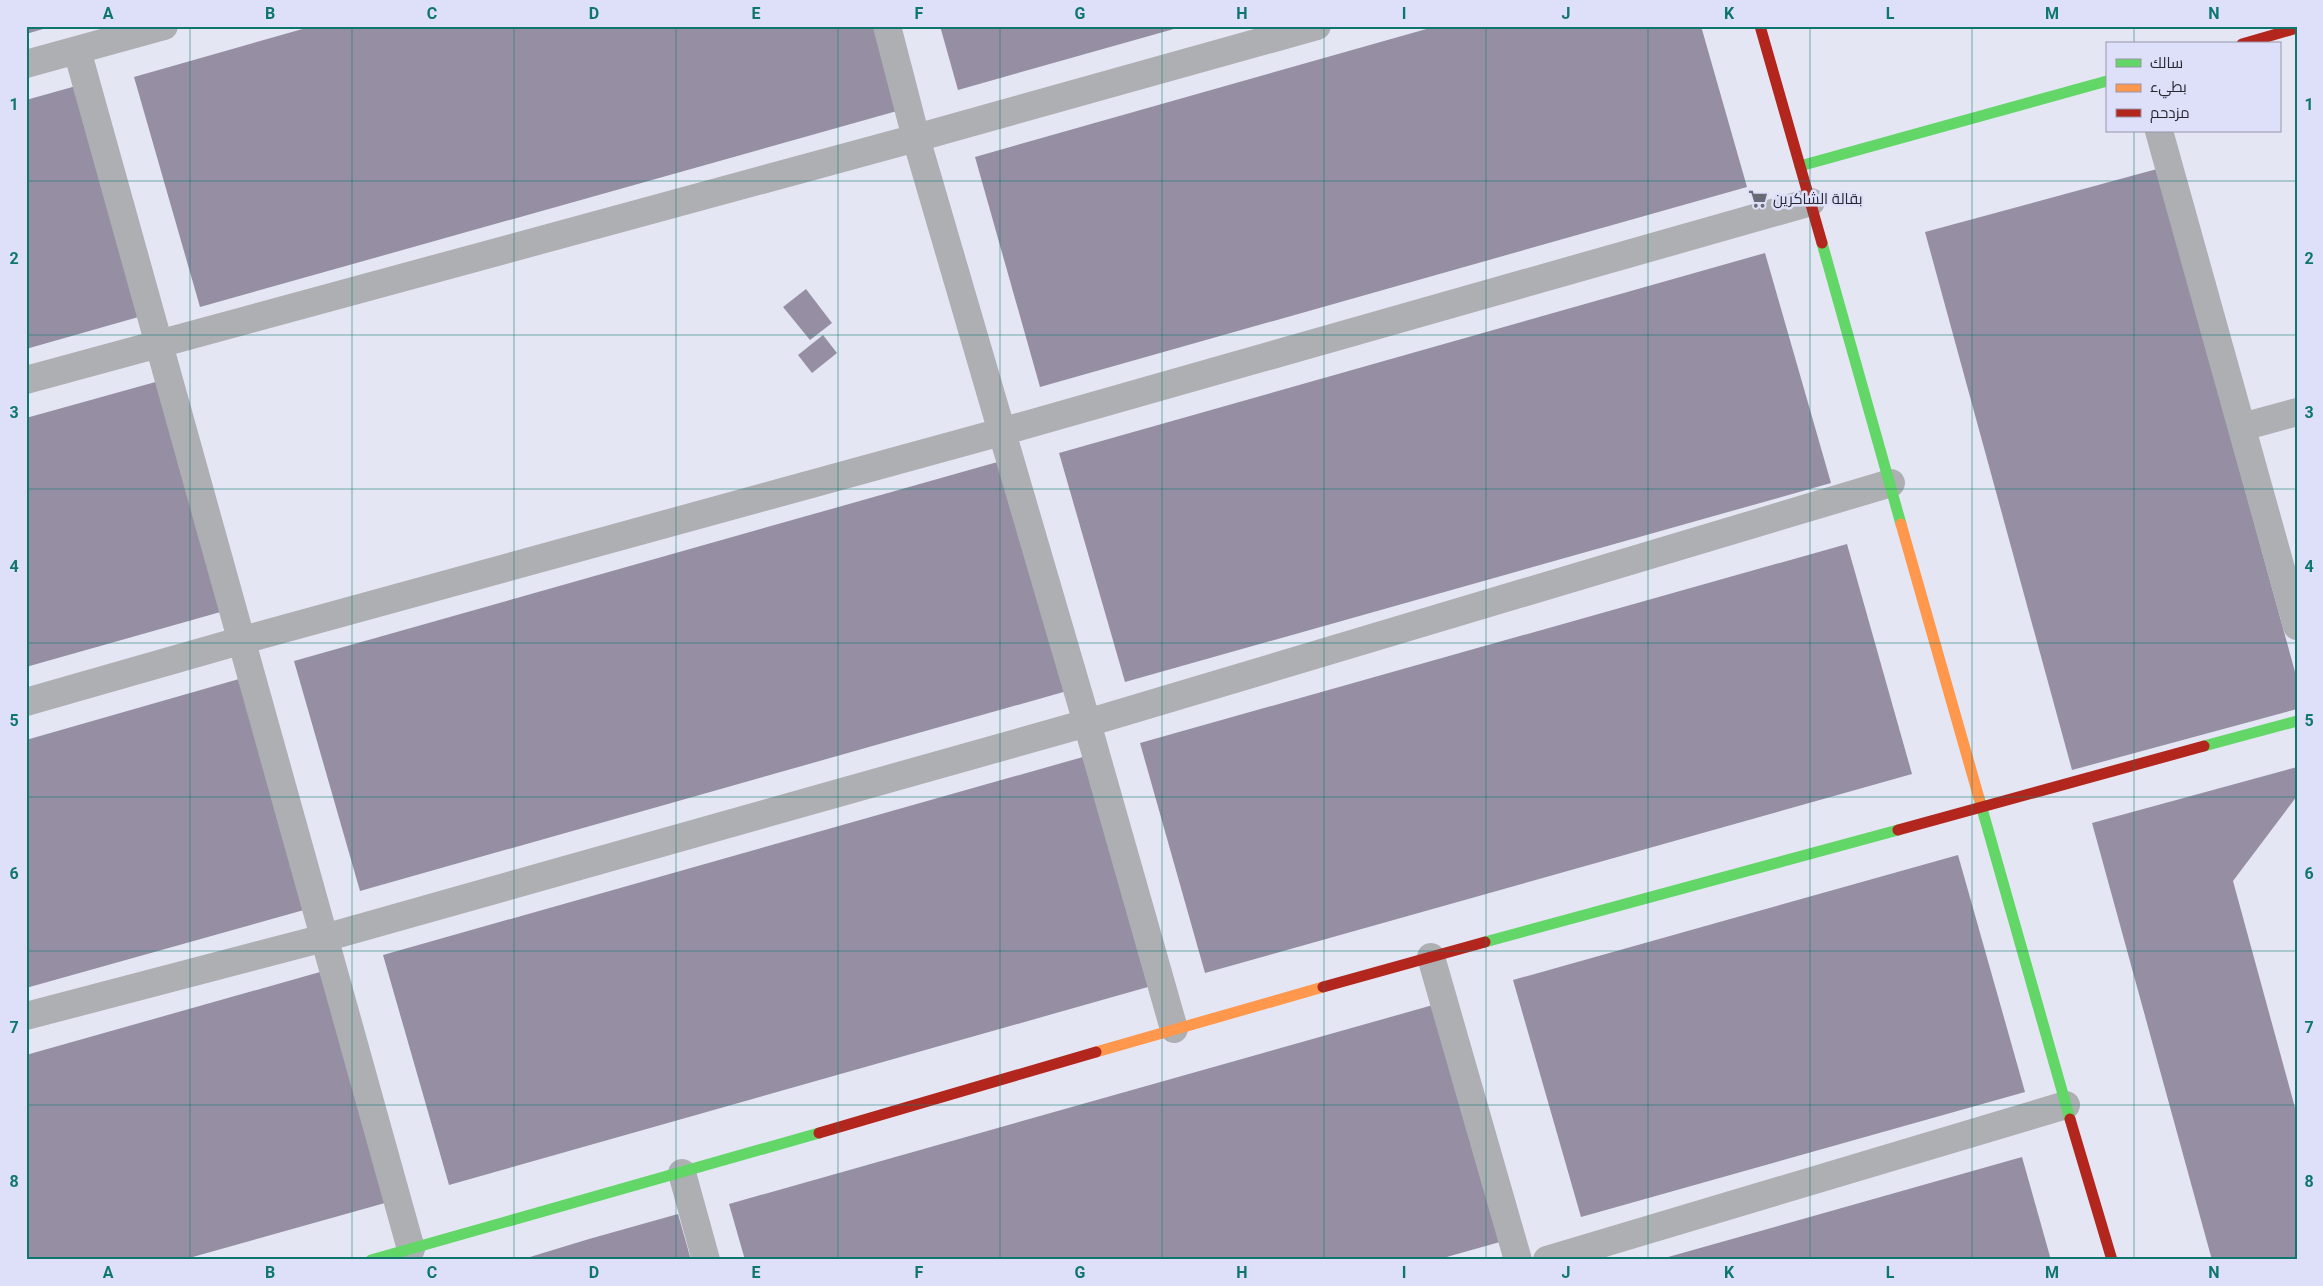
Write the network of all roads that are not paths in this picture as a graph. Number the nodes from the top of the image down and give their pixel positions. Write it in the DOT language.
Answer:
graph roads {
  1 [pos="164,26"];
  2 [pos="887,26"];
  3 [pos="1317,26"];
  4 [pos="1760,26"];
  5 [pos="2297,28"];
  6 [pos="2249,42"];
  7 [pos="78,50"];
  8 [pos="26,64"];
  9 [pos="2106,81"];
  10 [pos="2159,132"];
  11 [pos="916,138"];
  12 [pos="1800,166"];
  13 [pos="1811,202"];
  14 [pos="159,344"];
  15 [pos="26,380"];
  16 [pos="2297,412"];
  17 [pos="2242,428"];
  18 [pos="1000,432"];
  19 [pos="1891,483"];
  20 [pos="2297,626"];
  21 [pos="243,640"];
  22 [pos="26,702"];
  23 [pos="2297,720"];
  24 [pos="1087,723"];
  25 [pos="1982,806"];
  26 [pos="324,938"];
  27 [pos="1431,956"];
  28 [pos="26,1016"];
  29 [pos="1174,1029"];
  30 [pos="2066,1105"];
  31 [pos="682,1174"];
  32 [pos="411,1249"];
  33 [pos="371,1260"];
  34 [pos="706,1260"];
  35 [pos="1518,1260"];
  36 [pos="1547,1260"];
  37 [pos="2112,1260"];
  1 -- 7 [label="street"];
  2 -- 11 [label="street"];
  3 -- 11 [label="street"];
  4 -- 12 [label="street"];
  5 -- 6 [label="street"];
  7 -- 8 [label="street"];
  7 -- 14 [label="street"];
  9 -- 12 [label="street"];
  10 -- 17 [label="street"];
  11 -- 14 [label="street"];
  11 -- 18 [label="street"];
  12 -- 13 [label="street"];
  13 -- 18 [label="street"];
  13 -- 19 [label="street"];
  14 -- 15 [label="street"];
  14 -- 21 [label="street"];
  16 -- 17 [label="street"];
  17 -- 20 [label="street"];
  18 -- 21 [label="street"];
  18 -- 24 [label="street"];
  19 -- 24 [label="street"];
  19 -- 25 [label="street"];
  21 -- 22 [label="street"];
  21 -- 26 [label="street"];
  23 -- 25 [label="street"];
  24 -- 26 [label="street"];
  24 -- 29 [label="street"];
  25 -- 27 [label="street"];
  25 -- 30 [label="street"];
  26 -- 28 [label="street"];
  26 -- 32 [label="street"];
  27 -- 29 [label="street"];
  27 -- 35 [label="street"];
  29 -- 31 [label="street"];
  30 -- 36 [label="street"];
  30 -- 37 [label="street"];
  31 -- 32 [label="street"];
  31 -- 34 [label="street"];
  32 -- 33 [label="street"];
}
